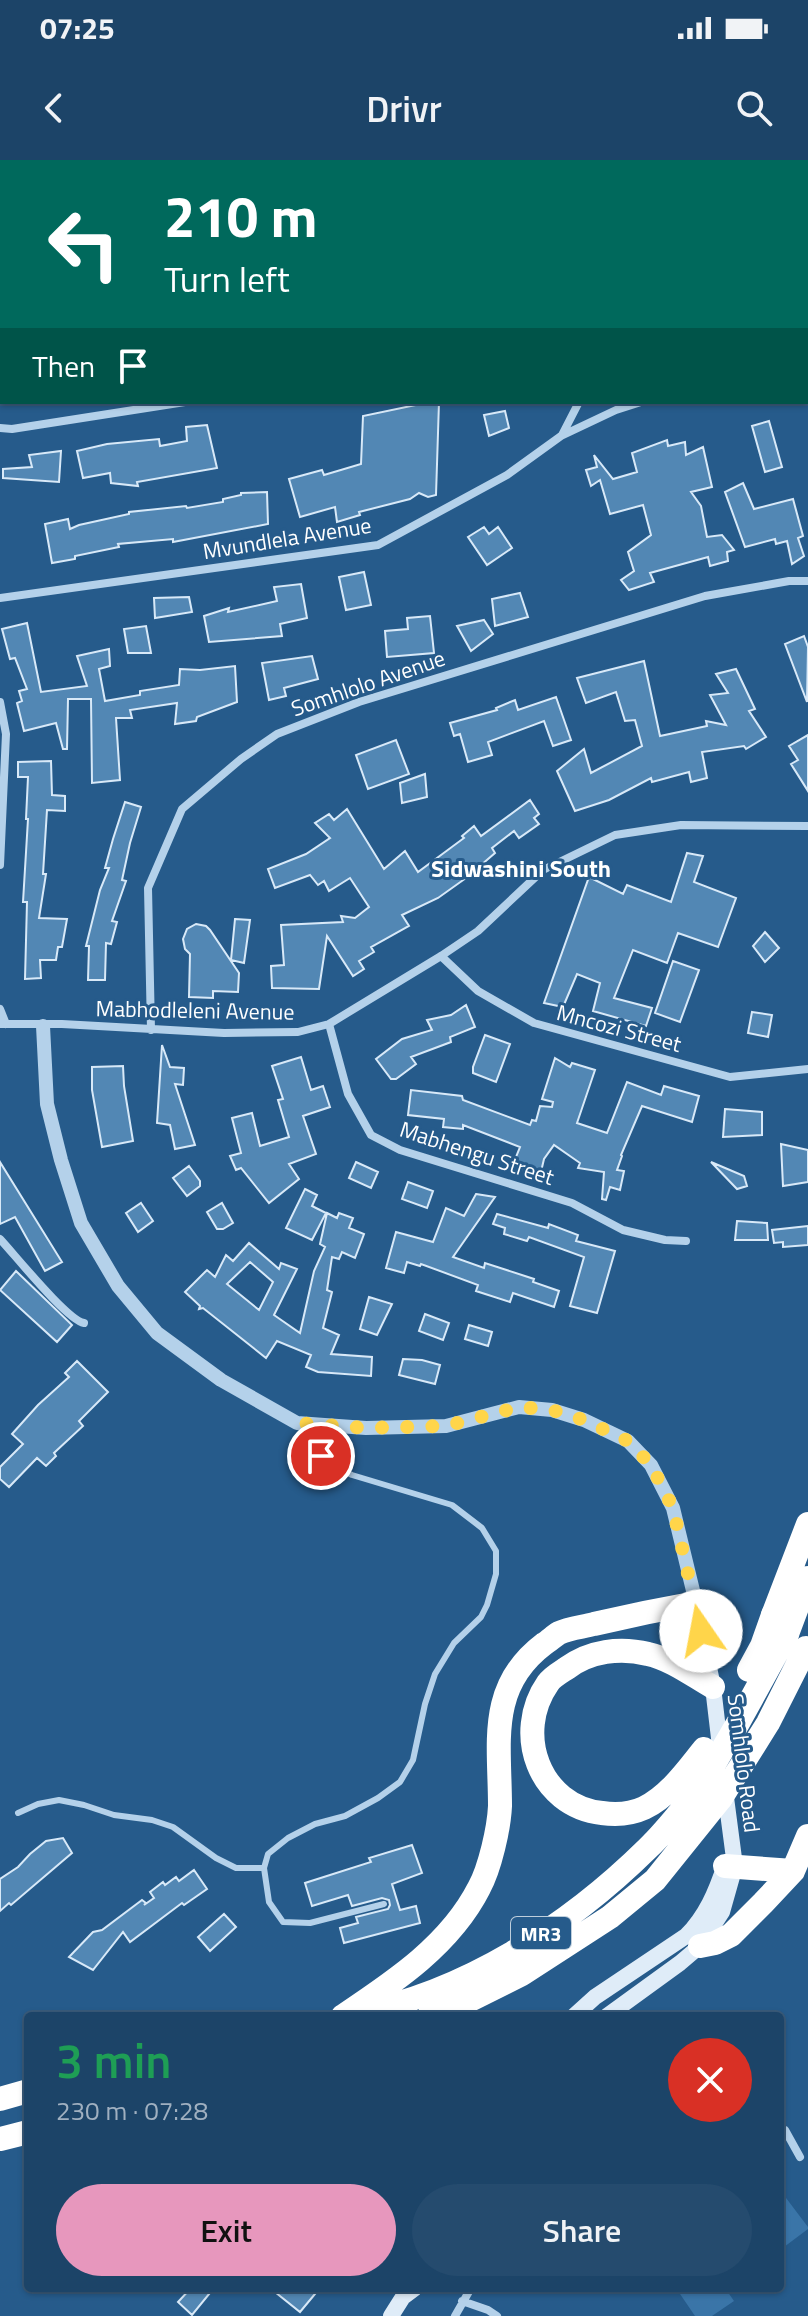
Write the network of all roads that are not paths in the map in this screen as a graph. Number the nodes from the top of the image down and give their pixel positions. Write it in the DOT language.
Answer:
graph roads {
  1 [pos="172,404"];
  2 [pos="578,404"];
  3 [pos="635,404"];
  4 [pos="0,428"];
  5 [pos="561,436"];
  6 [pos="808,581"];
  7 [pos="0,598"];
  8 [pos="0,702"];
  9 [pos="808,826"];
  10 [pos="0,865"];
  11 [pos="441,956"];
  12 [pos="0,1009"];
  13 [pos="3,1024"];
  14 [pos="329,1024"];
  15 [pos="43,1026"];
  16 [pos="151,1030"];
  17 [pos="808,1069"];
  18 [pos="0,1239"];
  19 [pos="686,1241"];
  20 [pos="84,1323"];
  21 [pos="297,1423"];
  22 [pos="808,1524"];
  23 [pos="808,1578"];
  24 [pos="696,1603"];
  25 [pos="794,1635"];
  26 [pos="713,1687"];
  27 [pos="710,1793"];
  28 [pos="18,1813"];
  29 [pos="808,1836"];
  30 [pos="731,1860"];
  31 [pos="264,1868"];
  32 [pos="793,1871"];
  33 [pos="384,1904"];
  34 [pos="700,1946"];
  35 [pos="349,2012"];
  36 [pos="364,2012"];
  37 [pos="439,2012"];
  38 [pos="578,2012"];
  39 [pos="613,2012"];
  40 [pos="24,2092"];
  41 [pos="0,2099"];
  42 [pos="784,2130"];
  43 [pos="24,2133"];
  44 [pos="0,2139"];
  45 [pos="24,2150"];
  46 [pos="0,2154"];
  47 [pos="800,2157"];
  48 [pos="406,2292"];
  49 [pos="468,2292"];
  50 [pos="462,2301"];
  51 [pos="391,2316"];
  52 [pos="455,2316"];
  53 [pos="497,2316"];
  1 -- 4 [label="street"];
  2 -- 5 [label="street"];
  3 -- 5 [label="street, Mvundlela Avenue"];
  5 -- 7 [label="street, Mvundlela Avenue"];
  6 -- 16 [label="street, Somhlolo Avenue"];
  8 -- 10 [label="street"];
  9 -- 11 [label="street, Mabhodleleni Avenue"];
  11 -- 14 [label="street, Mabhodleleni Avenue"];
  11 -- 17 [label="street, Mncozi Street"];
  12 -- 13 [label="street"];
  13 -- 15 [label="street, Mabhodleleni Avenue"];
  14 -- 16 [label="street, Mabhodleleni Avenue"];
  14 -- 19 [label="street, Mabhengu Street"];
  15 -- 16 [label="street, Mabhodleleni Avenue"];
  15 -- 21 [label="street, Somhlolo Road"];
  18 -- 20 [label="street"];
  21 -- 24 [label="street, Somhlolo Road"];
  21 -- 31 [label="lane"];
  22 -- 25 [label="highway"];
  23 -- 25 [label="highway, MR3"];
  24 -- 26 [label="main road, Somhlolo Road"];
  24 -- 35 [label="highway"];
  25 -- 26 [label="highway, bridge"];
  25 -- 27 [label="highway, MR3, bridge"];
  26 -- 30 [label="main road, Somhlolo Road"];
  27 -- 36 [label="highway, MR3"];
  27 -- 37 [label="highway, MR3"];
  28 -- 31 [label="lane"];
  29 -- 32 [label="highway"];
  30 -- 32 [label="highway"];
  30 -- 34 [label="main road, Somhlolo Road"];
  30 -- 38 [label="main road, Somhlolo Road"];
  31 -- 33 [label="lane"];
  32 -- 34 [label="highway"];
  34 -- 39 [label="main road, Somhlolo Road"];
  40 -- 41 [label="highway"];
  42 -- 47 [label="street"];
  43 -- 44 [label="highway"];
  45 -- 46 [label="highway"];
  48 -- 51 [label="main road"];
  49 -- 50 [label="street"];
  50 -- 52 [label="street"];
  50 -- 53 [label="street"];
}
